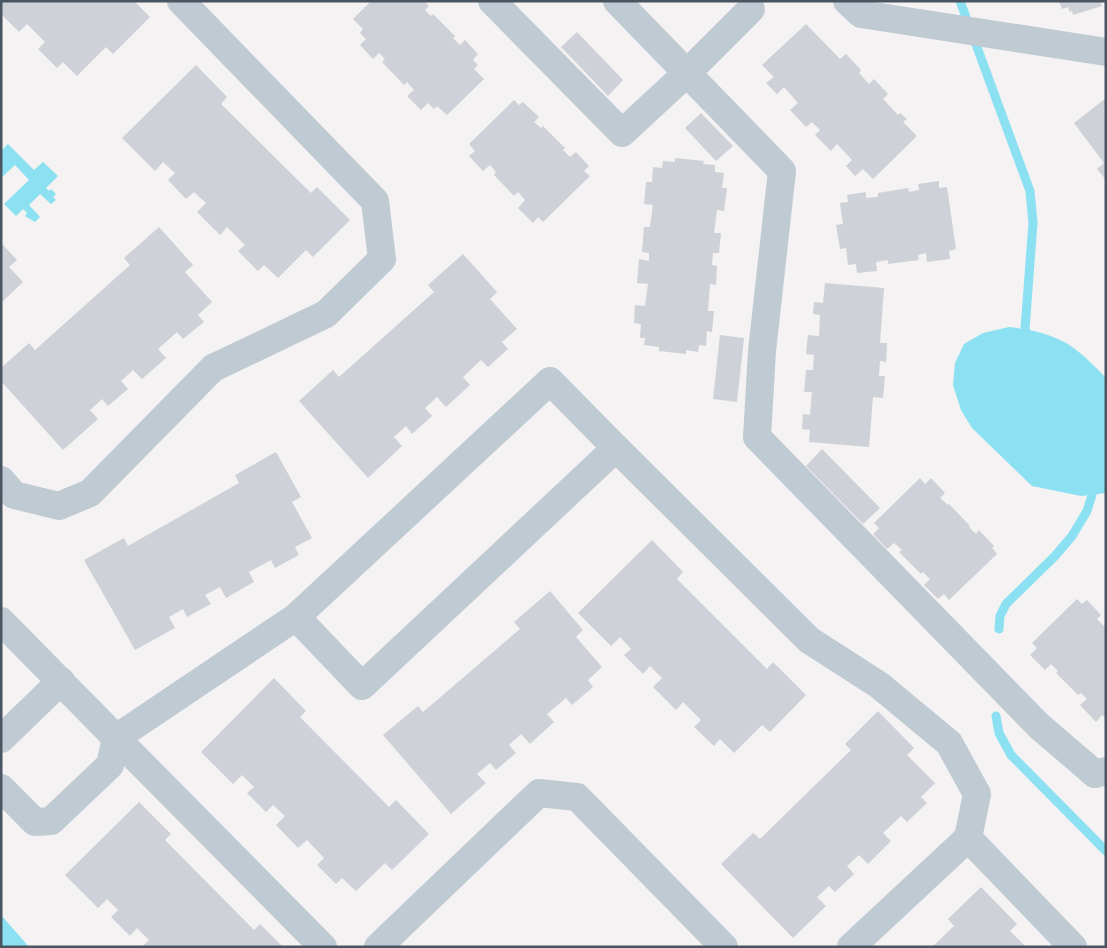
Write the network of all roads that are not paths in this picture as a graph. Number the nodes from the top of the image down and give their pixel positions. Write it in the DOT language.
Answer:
graph roads {
  1 [pos="181,1"];
  2 [pos="492,1"];
  3 [pos="617,1"];
  4 [pos="847,1"];
  5 [pos="751,9"];
  6 [pos="1106,52"];
  7 [pos="687,73"];
  8 [pos="616,448"];
  9 [pos="1,480"];
  10 [pos="296,617"];
  11 [pos="1,621"];
  12 [pos="61,681"];
  13 [pos="116,738"];
  14 [pos="1,739"];
  15 [pos="1106,771"];
  16 [pos="1,788"];
  17 [pos="968,838"];
  18 [pos="323,947"];
  19 [pos="378,947"];
  20 [pos="724,947"];
  21 [pos="851,947"];
  22 [pos="1073,947"];
  1 -- 9 [label="lane"];
  2 -- 7 [label="lane"];
  3 -- 7 [label="lane"];
  4 -- 6 [label="lane"];
  5 -- 7 [label="lane"];
  7 -- 15 [label="lane"];
  8 -- 10 [label="lane"];
  8 -- 10 [label="lane"];
  8 -- 17 [label="lane"];
  10 -- 13 [label="lane"];
  11 -- 12 [label="lane"];
  12 -- 13 [label="lane"];
  12 -- 14 [label="lane"];
  13 -- 16 [label="lane"];
  13 -- 18 [label="lane"];
  17 -- 21 [label="lane"];
  17 -- 22 [label="lane"];
  19 -- 20 [label="lane"];
}
